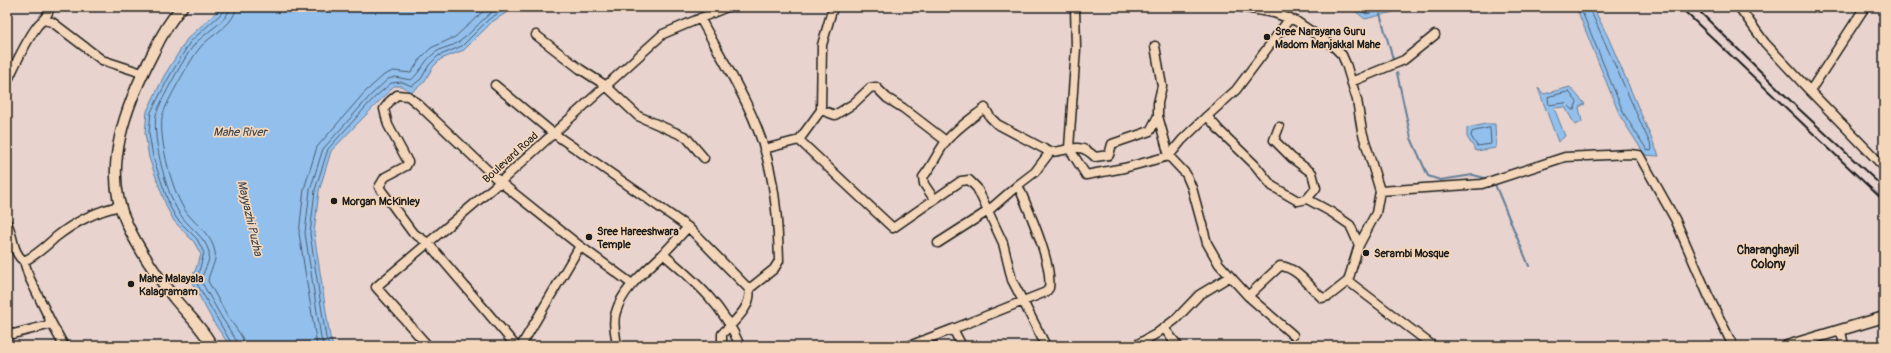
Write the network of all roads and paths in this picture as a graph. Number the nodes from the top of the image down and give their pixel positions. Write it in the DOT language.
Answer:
graph roads {
  1 [pos="49,7"];
  2 [pos="182,7"];
  3 [pos="727,7"];
  4 [pos="833,7"];
  5 [pos="1075,7"];
  6 [pos="1241,7"];
  7 [pos="1739,7"];
  8 [pos="1865,7"];
  9 [pos="700,18"];
  10 [pos="1290,18"];
  11 [pos="43,20"];
  12 [pos="536,34"];
  13 [pos="1434,35"];
  14 [pos="1155,46"];
  15 [pos="142,73"];
  16 [pos="7,82"];
  17 [pos="1351,82"];
  18 [pos="495,85"];
  19 [pos="605,85"];
  20 [pos="1810,91"];
  21 [pos="821,110"];
  22 [pos="1158,116"];
  23 [pos="1208,116"];
  24 [pos="1279,127"];
  25 [pos="553,133"];
  26 [pos="799,140"];
  27 [pos="946,142"];
  28 [pos="1069,148"];
  29 [pos="764,149"];
  30 [pos="1050,152"];
  31 [pos="1169,156"];
  32 [pos="704,158"];
  33 [pos="1884,167"];
  34 [pos="500,182"];
  35 [pos="1018,185"];
  36 [pos="1380,191"];
  37 [pos="1307,198"];
  38 [pos="934,200"];
  39 [pos="120,206"];
  40 [pos="988,210"];
  41 [pos="7,223"];
  42 [pos="688,227"];
  43 [pos="428,243"];
  44 [pos="938,243"];
  45 [pos="1359,245"];
  46 [pos="580,246"];
  47 [pos="663,254"];
  48 [pos="24,261"];
  49 [pos="1229,277"];
  50 [pos="1348,281"];
  51 [pos="632,284"];
  52 [pos="749,289"];
  53 [pos="1248,296"];
  54 [pos="1022,302"];
  55 [pos="1884,317"];
  56 [pos="52,324"];
  57 [pos="730,325"];
  58 [pos="1164,328"];
  59 [pos="953,329"];
  60 [pos="1841,331"];
  61 [pos="7,332"];
  62 [pos="1293,335"];
  63 [pos="64,346"];
  64 [pos="212,346"];
  65 [pos="428,346"];
  66 [pos="516,346"];
  67 [pos="521,346"];
  68 [pos="618,346"];
  69 [pos="722,346"];
  70 [pos="740,346"];
  71 [pos="909,346"];
  72 [pos="962,346"];
  73 [pos="1046,346"];
  74 [pos="1134,346"];
  75 [pos="1178,346"];
  76 [pos="1433,346"];
  77 [pos="1734,346"];
  78 [pos="1786,346"];
  79 [pos="1844,346"];
  1 -- 11 [label="street"];
  2 -- 15 [label="street"];
  3 -- 9 [label="street, Boulevard Road"];
  4 -- 21 [label="street"];
  5 -- 28 [label="street"];
  6 -- 10 [label="street"];
  7 -- 20 [label="street"];
  8 -- 20 [label="street"];
  9 -- 19 [label="street, Boulevard Road"];
  9 -- 29 [label="street"];
  10 -- 17 [label="street"];
  10 -- 23 [label="street"];
  11 -- 15 [label="street"];
  11 -- 16 [label="street"];
  12 -- 19 [label="street"];
  13 -- 17 [label="street"];
  14 -- 22 [label="street"];
  15 -- 39 [label="street"];
  17 -- 36 [label="street"];
  18 -- 25 [label="street"];
  19 -- 25 [label="street, Boulevard Road"];
  19 -- 32 [label="street"];
  20 -- 33 [label="street"];
  21 -- 26 [label="street"];
  21 -- 27 [label="street"];
  22 -- 28 [label="street"];
  22 -- 31 [label="street"];
  23 -- 31 [label="street"];
  23 -- 37 [label="street"];
  24 -- 37 [label="street"];
  25 -- 34 [label="street, Boulevard Road"];
  25 -- 42 [label="street"];
  26 -- 29 [label="street"];
  26 -- 38 [label="street"];
  27 -- 30 [label="street"];
  27 -- 38 [label="street"];
  28 -- 30 [label="street"];
  28 -- 31 [label="street"];
  29 -- 52 [label="street"];
  30 -- 35 [label="street"];
  31 -- 49 [label="street"];
  34 -- 43 [label="street, Boulevard Road"];
  34 -- 43 [label="street"];
  34 -- 46 [label="street"];
  35 -- 40 [label="street"];
  35 -- 54 [label="street"];
  36 -- 45 [label="street"];
  36 -- 77 [label="street"];
  37 -- 45 [label="street"];
  38 -- 40 [label="street"];
  39 -- 48 [label="street"];
  39 -- 64 [label="street"];
  40 -- 44 [label="street"];
  40 -- 54 [label="street"];
  41 -- 48 [label="street"];
  42 -- 47 [label="street"];
  42 -- 52 [label="street"];
  43 -- 65 [label="street, Boulevard Road"];
  43 -- 66 [label="street"];
  45 -- 50 [label="street"];
  46 -- 51 [label="street"];
  46 -- 67 [label="street"];
  47 -- 51 [label="street"];
  47 -- 57 [label="street"];
  48 -- 56 [label="street"];
  49 -- 53 [label="street"];
  49 -- 58 [label="street"];
  50 -- 53 [label="street"];
  50 -- 76 [label="street"];
  51 -- 68 [label="street"];
  52 -- 57 [label="street"];
  53 -- 62 [label="street"];
  54 -- 59 [label="street"];
  54 -- 73 [label="street"];
  55 -- 60 [label="street"];
  56 -- 61 [label="street"];
  56 -- 63 [label="street"];
  57 -- 69 [label="street"];
  57 -- 70 [label="street"];
  58 -- 74 [label="street"];
  58 -- 75 [label="street"];
  59 -- 71 [label="street"];
  59 -- 72 [label="street"];
  60 -- 78 [label="street"];
  60 -- 79 [label="street"];
}
